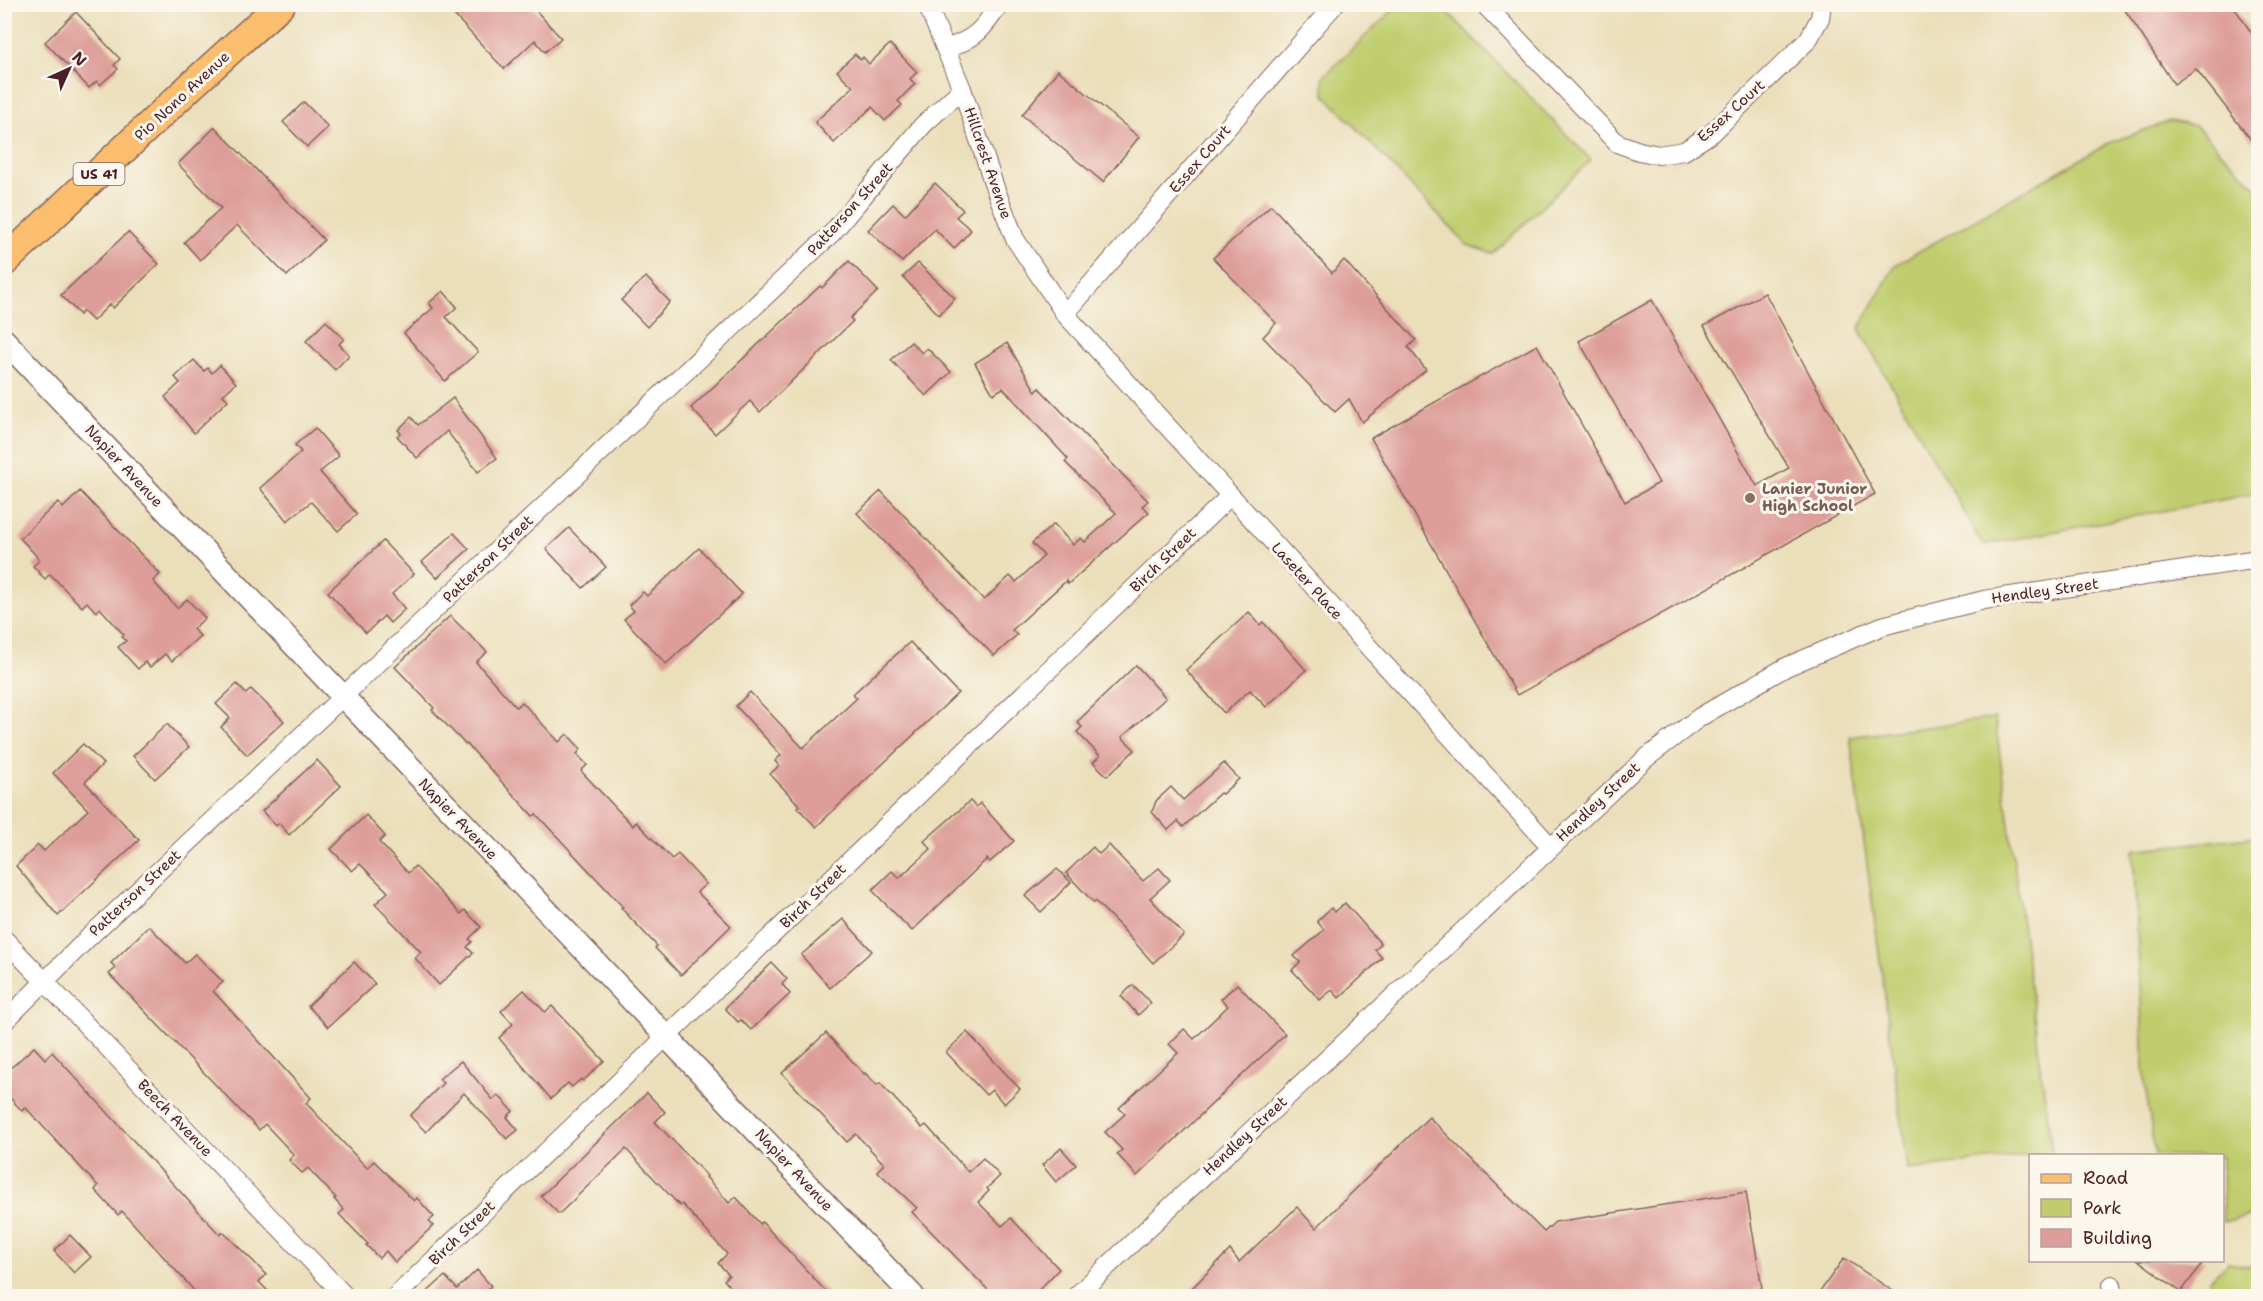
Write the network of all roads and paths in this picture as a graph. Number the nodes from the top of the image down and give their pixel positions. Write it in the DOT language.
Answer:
graph roads {
  1 [pos="281,4"];
  2 [pos="927,4"];
  3 [pos="1000,4"];
  4 [pos="1335,4"];
  5 [pos="1484,4"];
  6 [pos="1822,4"];
  7 [pos="946,49"];
  8 [pos="962,89"];
  9 [pos="4,262"];
  10 [pos="1065,314"];
  11 [pos="4,340"];
  12 [pos="1230,496"];
  13 [pos="2259,559"];
  14 [pos="343,698"];
  15 [pos="1551,847"];
  16 [pos="4,939"];
  17 [pos="45,981"];
  18 [pos="4,1022"];
  19 [pos="666,1036"];
  20 [pos="345,1296"];
  21 [pos="396,1296"];
  22 [pos="913,1296"];
  23 [pos="1076,1296"];
  1 -- 9 [label="main road, Pio Nono Avenue / US 41"];
  2 -- 7 [label="street, Hillcrest Avenue"];
  3 -- 7 [label="street"];
  4 -- 10 [label="street, Essex Court"];
  5 -- 6 [label="street, Essex Court"];
  7 -- 8 [label="street, Hillcrest Avenue"];
  8 -- 10 [label="street, Hillcrest Avenue"];
  8 -- 14 [label="street, Patterson Street"];
  10 -- 12 [label="street, Laseter Place"];
  11 -- 14 [label="street, Napier Avenue"];
  12 -- 15 [label="street, Laseter Place"];
  12 -- 19 [label="street, Birch Street"];
  13 -- 15 [label="street, Hendley Street"];
  14 -- 17 [label="street, Patterson Street"];
  14 -- 19 [label="street, Napier Avenue"];
  15 -- 23 [label="street, Hendley Street"];
  16 -- 17 [label="street, Beech Avenue"];
  17 -- 18 [label="street, Patterson Street"];
  17 -- 20 [label="street, Beech Avenue"];
  19 -- 21 [label="street, Birch Street"];
  19 -- 22 [label="street, Napier Avenue"];
}
